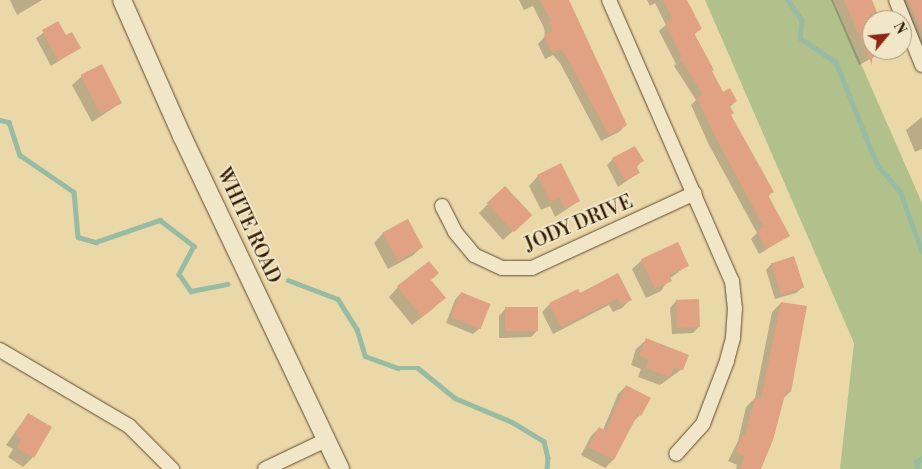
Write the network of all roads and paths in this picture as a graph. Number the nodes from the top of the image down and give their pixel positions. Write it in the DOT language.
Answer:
graph roads {
  1 [pos="122,0"];
  2 [pos="609,0"];
  3 [pos="896,0"];
  4 [pos="922,65"];
  5 [pos="695,193"];
  6 [pos="442,206"];
  7 [pos="0,350"];
  8 [pos="326,440"];
  9 [pos="676,454"];
  10 [pos="172,469"];
  11 [pos="265,469"];
  12 [pos="340,469"];
  1 -- 8 [label="street, WHITE ROAD"];
  2 -- 5 [label="street"];
  3 -- 4 [label="street"];
  5 -- 6 [label="street, JODY DRIVE"];
  5 -- 9 [label="street"];
  7 -- 10 [label="street"];
  8 -- 11 [label="street"];
  8 -- 12 [label="street, WHITE ROAD"];
}
